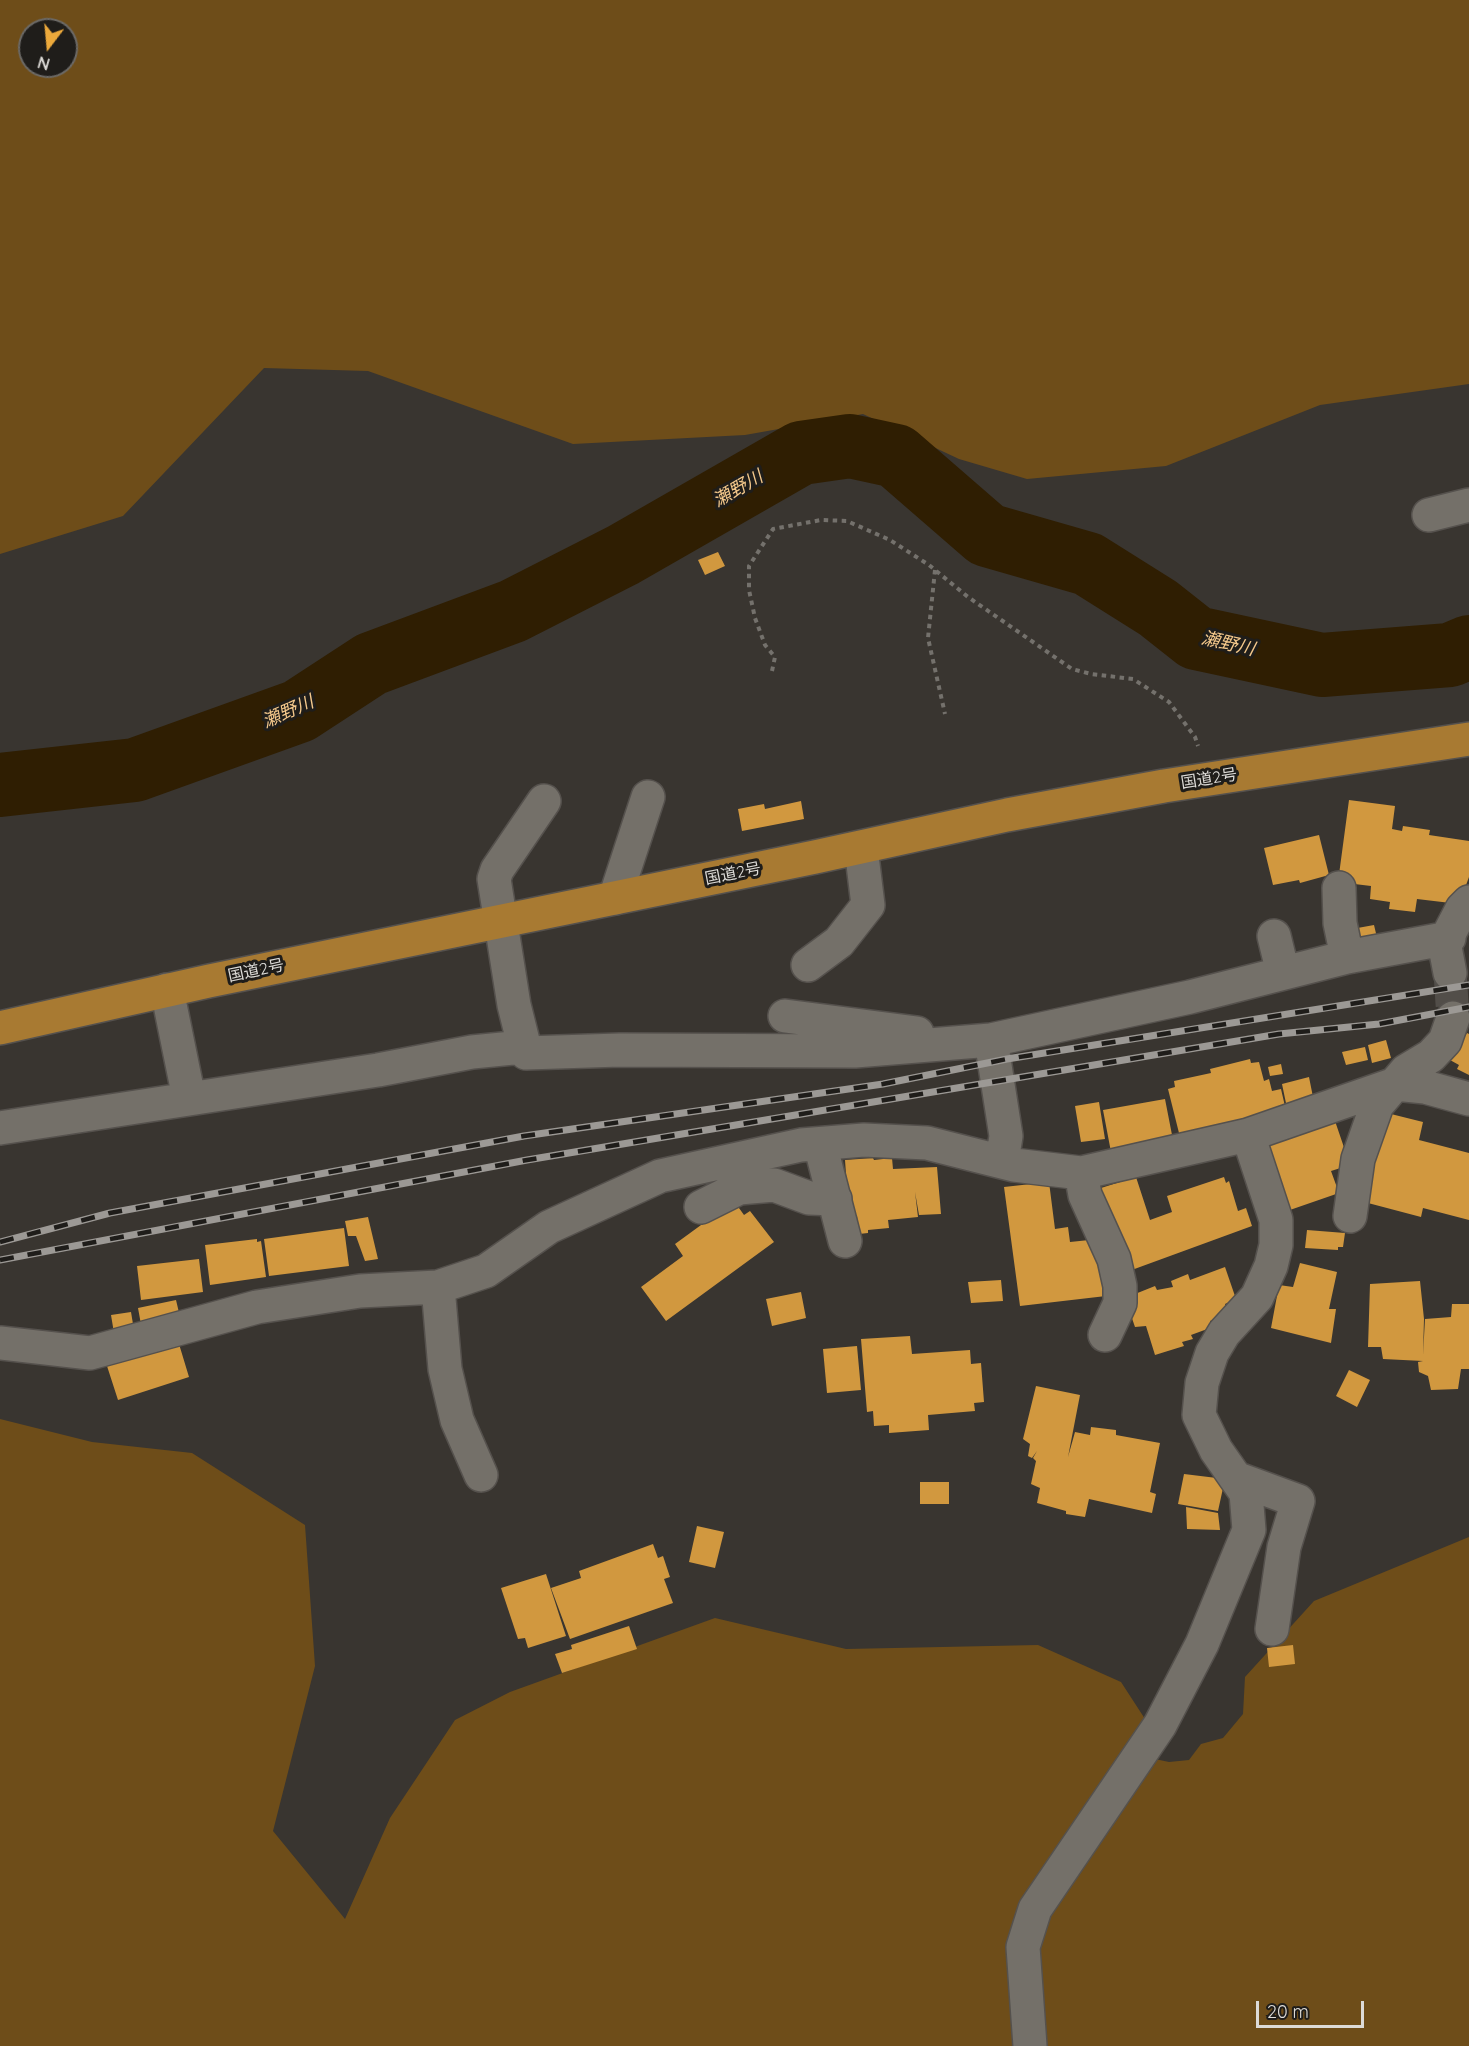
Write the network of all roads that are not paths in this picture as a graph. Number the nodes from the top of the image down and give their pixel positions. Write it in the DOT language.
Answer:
graph roads {
  1 [pos="1469,505"];
  2 [pos="1429,515"];
  3 [pos="1469,740"];
  4 [pos="648,797"];
  5 [pos="544,801"];
  6 [pos="861,848"];
  7 [pos="1339,888"];
  8 [pos="615,898"];
  9 [pos="1469,902"];
  10 [pos="500,921"];
  11 [pos="1274,936"];
  12 [pos="1449,938"];
  13 [pos="1347,957"];
  14 [pos="808,965"];
  15 [pos="1283,973"];
  16 [pos="1450,973"];
  17 [pos="167,990"];
  18 [pos="785,1016"];
  19 [pos="1453,1018"];
  20 [pos="0,1028"];
  21 [pos="991,1040"];
  22 [pos="939,1045"];
  23 [pos="523,1047"];
  24 [pos="1395,1084"];
  25 [pos="189,1098"];
  26 [pos="1469,1099"];
  27 [pos="0,1128"];
  28 [pos="1248,1135"];
  29 [pos="820,1144"];
  30 [pos="1002,1162"];
  31 [pos="1081,1173"];
  32 [pos="834,1199"];
  33 [pos="701,1207"];
  34 [pos="1350,1216"];
  35 [pos="845,1241"];
  36 [pos="438,1287"];
  37 [pos="1106,1335"];
  38 [pos="0,1343"];
  39 [pos="481,1475"];
  40 [pos="1238,1479"];
  41 [pos="1272,1629"];
  42 [pos="1030,2046"];
  1 -- 2 [label="street"];
  3 -- 6 [label="highway, 国道2号"];
  4 -- 8 [label="street"];
  5 -- 10 [label="street"];
  6 -- 8 [label="highway, 国道2号"];
  6 -- 14 [label="street"];
  7 -- 13 [label="street"];
  8 -- 10 [label="highway, 国道2号"];
  9 -- 12 [label="street"];
  10 -- 17 [label="highway, 国道2号"];
  10 -- 23 [label="street"];
  11 -- 15 [label="street"];
  12 -- 13 [label="street"];
  12 -- 16 [label="street"];
  13 -- 15 [label="street"];
  15 -- 21 [label="street"];
  17 -- 20 [label="highway, 国道2号"];
  17 -- 25 [label="street"];
  18 -- 22 [label="street"];
  19 -- 24 [label="street"];
  21 -- 22 [label="street"];
  21 -- 30 [label="street"];
  22 -- 23 [label="street"];
  23 -- 25 [label="street"];
  24 -- 26 [label="street"];
  24 -- 28 [label="street"];
  24 -- 34 [label="street"];
  25 -- 27 [label="street"];
  28 -- 31 [label="street"];
  28 -- 40 [label="street"];
  29 -- 30 [label="street"];
  29 -- 32 [label="street"];
  29 -- 36 [label="street"];
  30 -- 31 [label="street"];
  31 -- 37 [label="street"];
  32 -- 33 [label="street"];
  32 -- 35 [label="street"];
  36 -- 38 [label="street"];
  36 -- 39 [label="street"];
  40 -- 41 [label="street"];
  40 -- 42 [label="street"];
}
